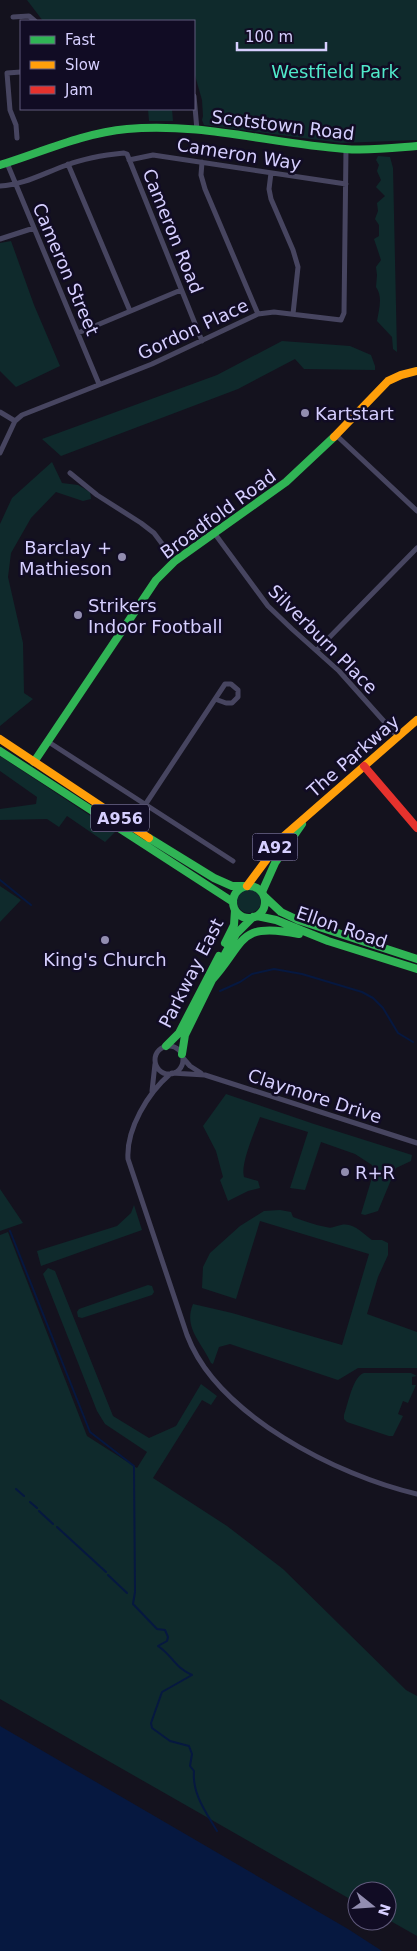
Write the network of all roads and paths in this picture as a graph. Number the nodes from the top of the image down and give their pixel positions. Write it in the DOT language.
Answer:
graph roads {
  1 [pos="13,17"];
  2 [pos="34,20"];
  3 [pos="20,72"];
  4 [pos="195,104"];
  5 [pos="198,130"];
  6 [pos="16,138"];
  7 [pos="417,146"];
  8 [pos="346,149"];
  9 [pos="129,160"];
  10 [pos="202,162"];
  11 [pos="4,164"];
  12 [pos="68,164"];
  13 [pos="271,173"];
  14 [pos="16,184"];
  15 [pos="346,184"];
  16 [pos="0,186"];
  17 [pos="34,228"];
  18 [pos="0,239"];
  19 [pos="181,290"];
  20 [pos="130,311"];
  21 [pos="258,314"];
  22 [pos="293,314"];
  23 [pos="78,334"];
  24 [pos="202,341"];
  25 [pos="417,371"];
  26 [pos="99,384"];
  27 [pos="0,412"];
  28 [pos="15,421"];
  29 [pos="336,434"];
  30 [pos="0,453"];
  31 [pos="70,473"];
  32 [pos="417,511"];
  33 [pos="215,534"];
  34 [pos="417,548"];
  35 [pos="175,561"];
  36 [pos="317,650"];
  37 [pos="216,699"];
  38 [pos="417,720"];
  39 [pos="398,736"];
  40 [pos="0,739"];
  41 [pos="48,741"];
  42 [pos="0,751"];
  43 [pos="34,762"];
  44 [pos="364,766"];
  45 [pos="145,805"];
  46 [pos="310,814"];
  47 [pos="417,828"];
  48 [pos="233,861"];
  49 [pos="245,886"];
  50 [pos="263,894"];
  51 [pos="234,906"];
  52 [pos="255,917"];
  53 [pos="328,941"];
  54 [pos="417,959"];
  55 [pos="417,969"];
  56 [pos="211,981"];
  57 [pos="166,1046"];
  58 [pos="182,1056"];
  59 [pos="155,1063"];
  60 [pos="171,1074"];
  61 [pos="205,1075"];
  62 [pos="152,1091"];
  63 [pos="417,1144"];
  64 [pos="417,1494"];
  1 -- 2 [label="street"];
  3 -- 6 [label="street"];
  4 -- 5 [label="street"];
  5 -- 8 [label="main road, Scotstown Road"];
  5 -- 11 [label="main road, Scotstown Road"];
  7 -- 8 [label="main road, Scotstown Road"];
  8 -- 15 [label="street, Gordon Place"];
  9 -- 10 [label="street, Cameron Way"];
  9 -- 12 [label="street"];
  9 -- 19 [label="street, Cameron Road"];
  10 -- 13 [label="street, Cameron Way"];
  10 -- 21 [label="street"];
  11 -- 14 [label="street, Cameron Street"];
  12 -- 14 [label="street"];
  12 -- 20 [label="street"];
  13 -- 15 [label="street, Cameron Way"];
  13 -- 22 [label="street"];
  14 -- 16 [label="street"];
  14 -- 17 [label="street, Cameron Street"];
  15 -- 22 [label="street, Gordon Place"];
  17 -- 18 [label="street"];
  17 -- 23 [label="street, Cameron Street"];
  19 -- 20 [label="street"];
  19 -- 24 [label="street, Cameron Road"];
  20 -- 23 [label="street"];
  21 -- 22 [label="street, Gordon Place"];
  21 -- 24 [label="street, Gordon Place"];
  23 -- 26 [label="street, Cameron Street"];
  24 -- 26 [label="street, Gordon Place"];
  25 -- 29 [label="main road, Broadfold Road"];
  26 -- 28 [label="street, Gordon Place"];
  27 -- 28 [label="street"];
  28 -- 30 [label="street"];
  29 -- 32 [label="street"];
  29 -- 33 [label="main road, Broadfold Road"];
  31 -- 35 [label="street"];
  33 -- 35 [label="main road, Broadfold Road"];
  33 -- 36 [label="street, Silverburn Place"];
  34 -- 36 [label="street"];
  35 -- 41 [label="main road, Broadfold Road"];
  36 -- 39 [label="street, Silverburn Place"];
  37 -- 37 [label="street"];
  37 -- 45 [label="street"];
  38 -- 39 [label="main road, The Parkway / A92"];
  39 -- 44 [label="main road, The Parkway / A92"];
  40 -- 43 [label="main road, A956"];
  41 -- 43 [label="main road, Broadfold Road"];
  41 -- 45 [label="street"];
  42 -- 51 [label="main road, A956"];
  43 -- 49 [label="main road, A956"];
  44 -- 46 [label="main road, The Parkway / A92"];
  44 -- 47 [label="main road"];
  45 -- 48 [label="street"];
  46 -- 49 [label="main road, The Parkway / A92"];
  46 -- 50 [label="main road, The Parkway / A92"];
  49 -- 50 [label="main road, A92"];
  49 -- 51 [label="main road, A92"];
  50 -- 52 [label="main road, A92"];
  50 -- 54 [label="main road, Ellon Road / A92"];
  51 -- 52 [label="main road"];
  51 -- 57 [label="main road, Parkway East"];
  52 -- 53 [label="main road, Ellon Road"];
  52 -- 56 [label="main road, Parkway East"];
  53 -- 55 [label="main road, Ellon Road"];
  53 -- 56 [label="main road"];
  56 -- 58 [label="main road, Parkway East"];
  57 -- 58 [label="street"];
  57 -- 59 [label="street"];
  58 -- 60 [label="street"];
  58 -- 61 [label="street, Claymore Drive"];
  59 -- 60 [label="street"];
  59 -- 62 [label="street"];
  60 -- 61 [label="street, Claymore Drive"];
  60 -- 62 [label="street"];
  61 -- 63 [label="street, Claymore Drive"];
  62 -- 64 [label="street"];
}
